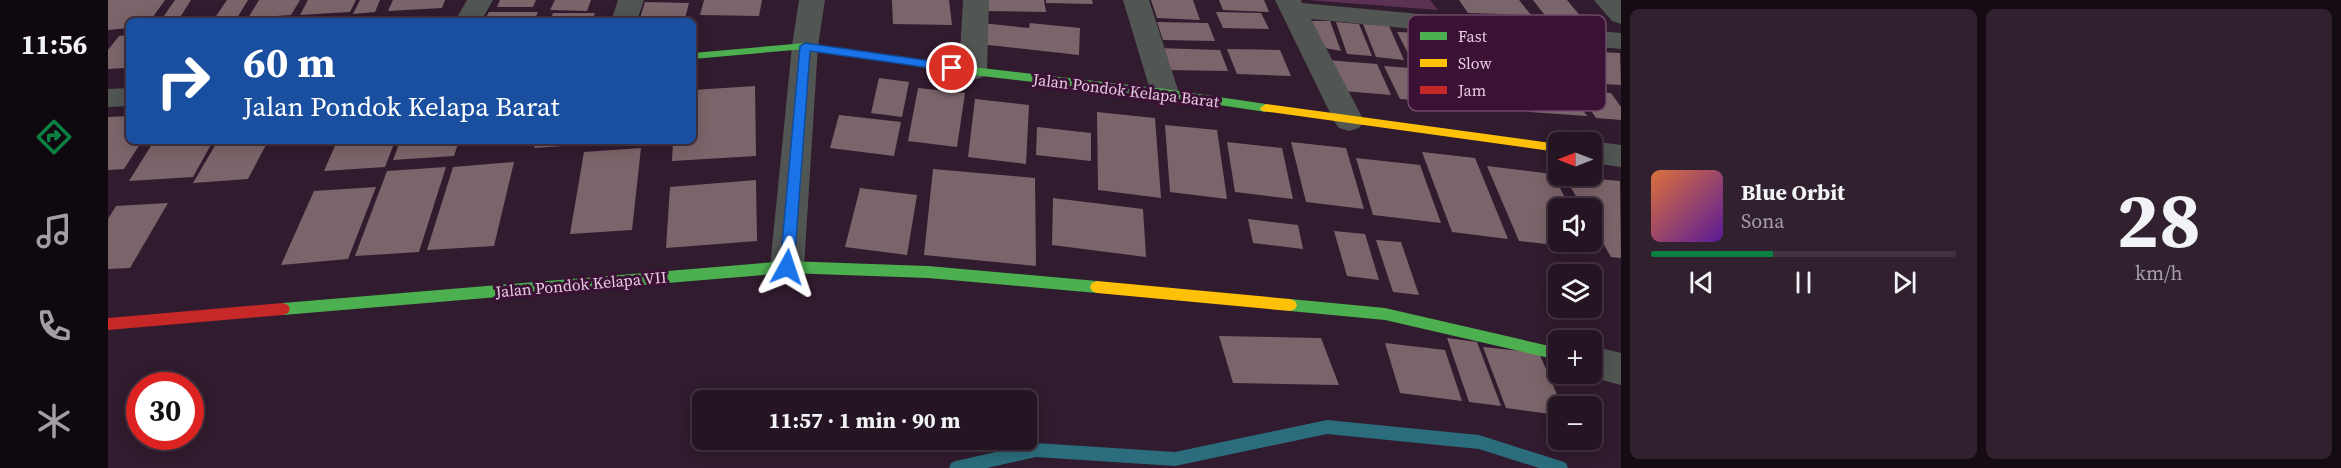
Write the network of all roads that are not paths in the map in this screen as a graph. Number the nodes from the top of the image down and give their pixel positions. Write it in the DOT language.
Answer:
graph roads {
  1 [pos="480,0"];
  2 [pos="631,0"];
  3 [pos="812,0"];
  4 [pos="976,0"];
  5 [pos="1136,0"];
  6 [pos="1440,0"];
  7 [pos="1607,0"];
  8 [pos="1291,5"];
  9 [pos="1450,15"];
  10 [pos="1621,16"];
  11 [pos="470,18"];
  12 [pos="625,18"];
  13 [pos="1408,18"];
  14 [pos="1606,39"];
  15 [pos="1621,40"];
  16 [pos="805,46"];
  17 [pos="696,56"];
  18 [pos="973,71"];
  19 [pos="1165,93"];
  20 [pos="126,97"];
  21 [pos="108,98"];
  22 [pos="1349,121"];
  23 [pos="1548,147"];
  24 [pos="1602,153"];
  25 [pos="1621,156"];
  26 [pos="787,267"];
  27 [pos="108,324"];
  28 [pos="1548,352"];
  29 [pos="1602,364"];
  30 [pos="1621,369"];
  1 -- 11 [label="street"];
  2 -- 12 [label="street"];
  3 -- 16 [label="street"];
  4 -- 18 [label="street"];
  5 -- 19 [label="street"];
  6 -- 9 [label="street"];
  7 -- 10 [label="street"];
  8 -- 13 [label="street"];
  8 -- 22 [label="street"];
  14 -- 15 [label="street"];
  16 -- 17 [label="street, Jalan Pondok Kelapa Barat"];
  16 -- 18 [label="street, Jalan Pondok Kelapa Barat"];
  16 -- 26 [label="street"];
  18 -- 19 [label="street, Jalan Pondok Kelapa Barat"];
  19 -- 22 [label="street, Jalan Pondok Kelapa Barat"];
  20 -- 21 [label="street"];
  22 -- 23 [label="street, Jalan Pondok Kelapa Barat"];
  24 -- 25 [label="street"];
  26 -- 27 [label="street, Jalan Pondok Kelapa VII"];
  26 -- 28 [label="street, Jalan Pondok Kelapa VII"];
  29 -- 30 [label="street"];
}
